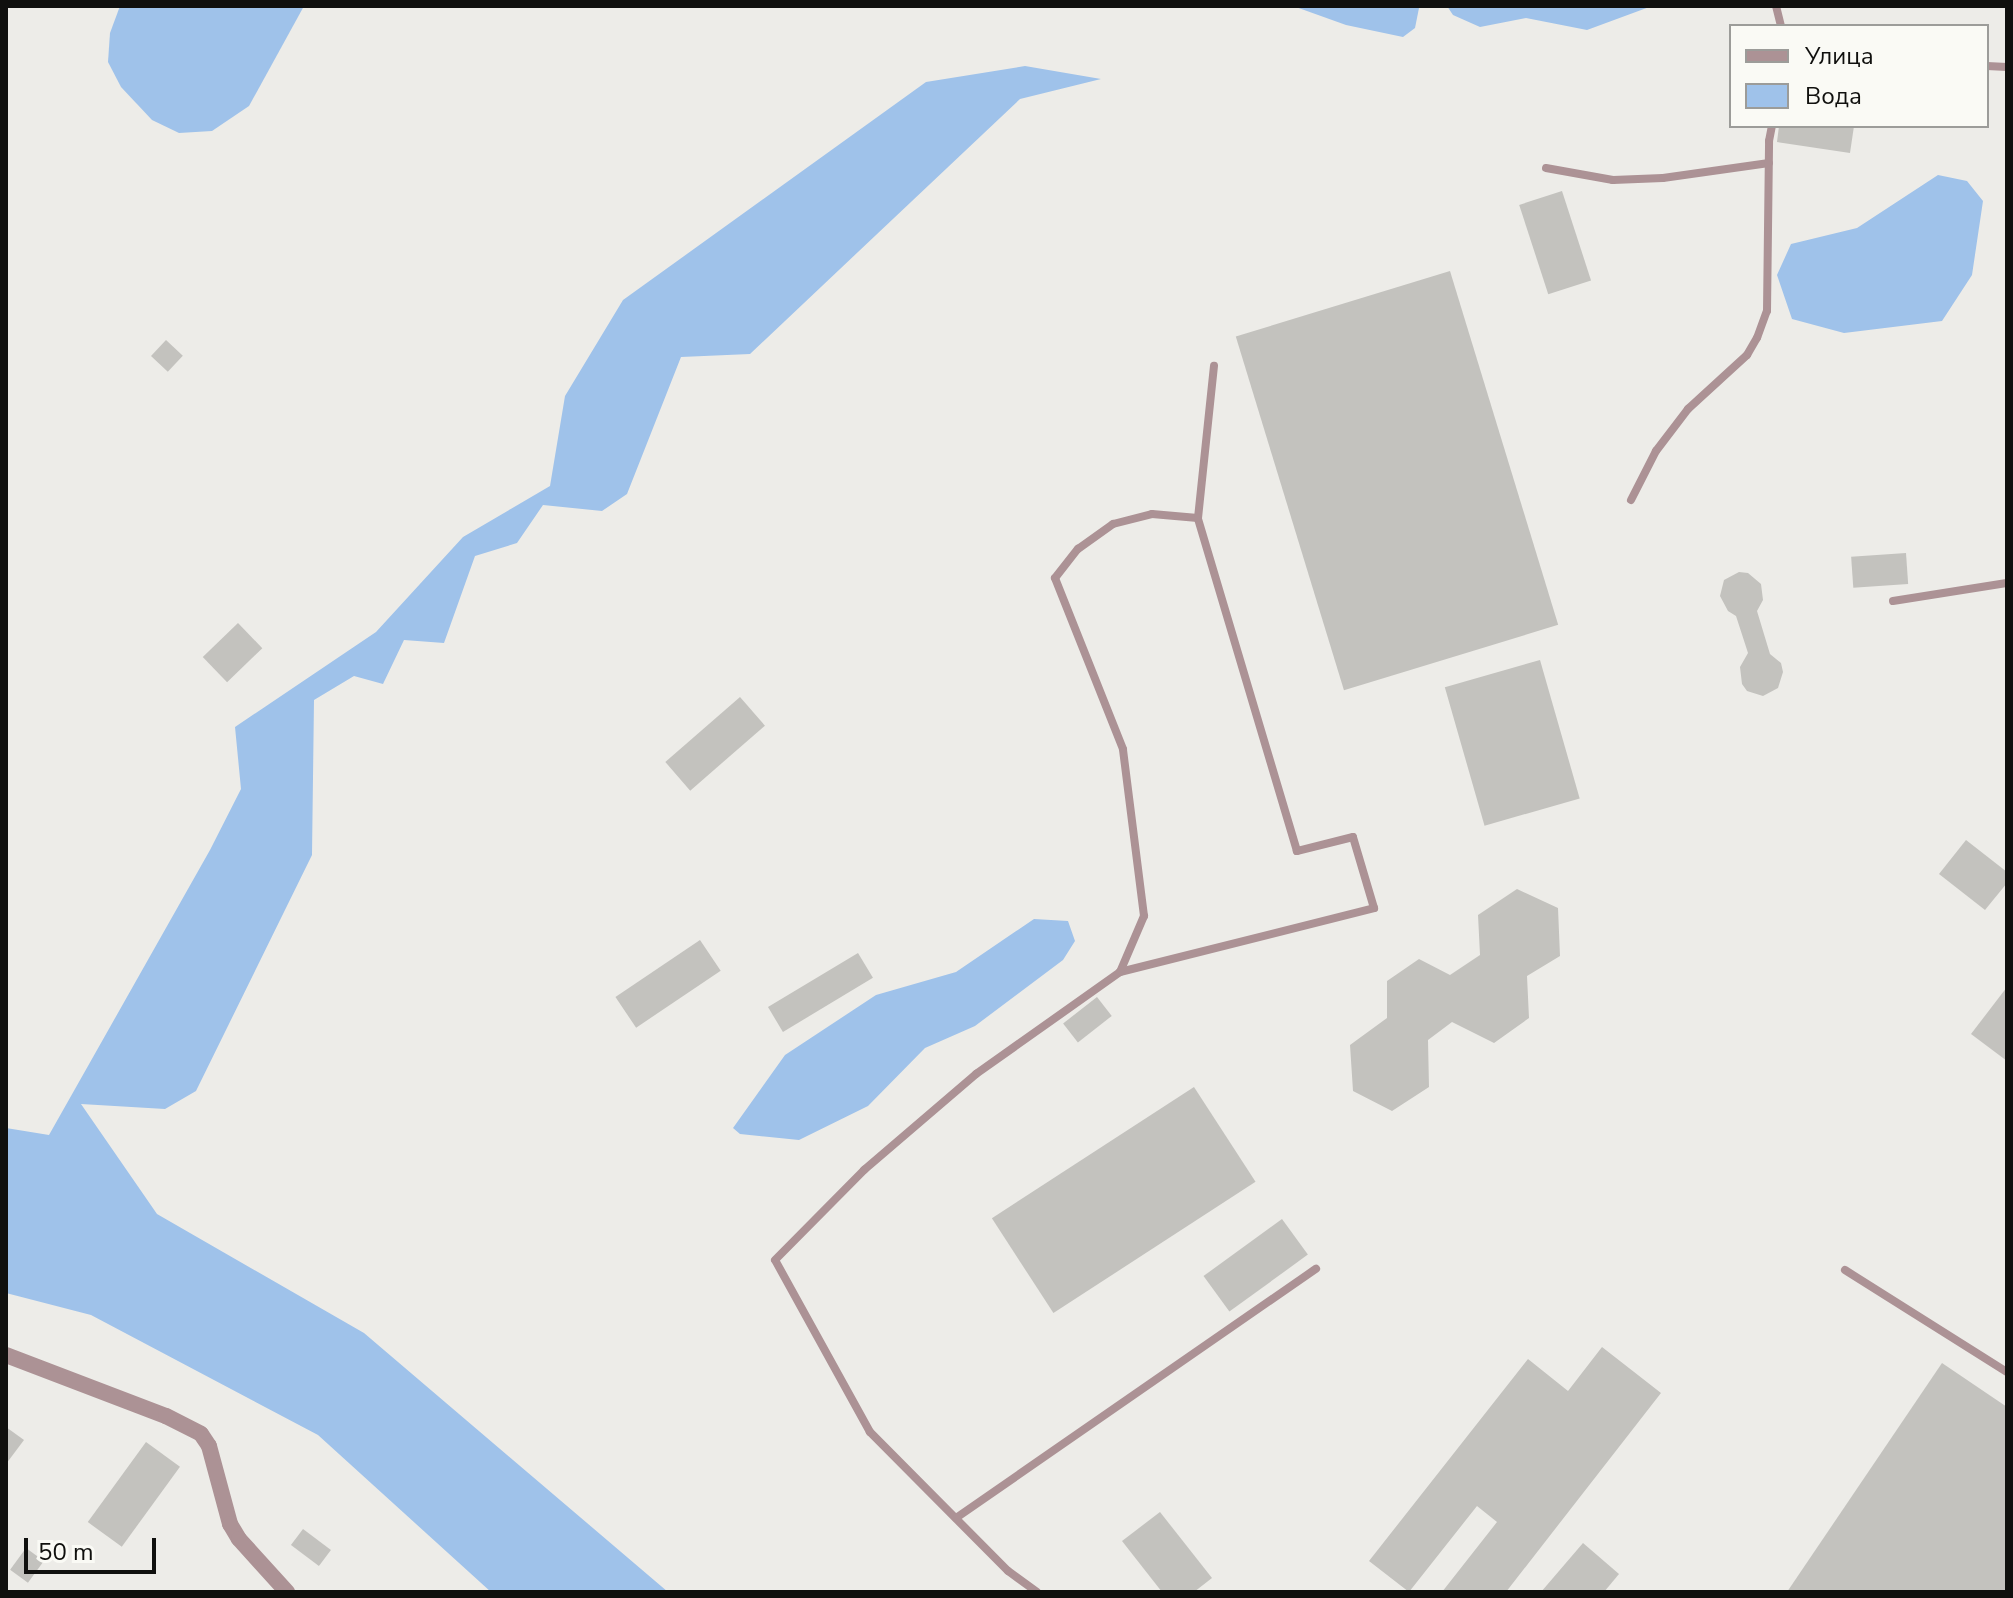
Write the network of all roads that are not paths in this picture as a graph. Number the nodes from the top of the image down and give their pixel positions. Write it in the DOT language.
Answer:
graph roads {
  1 [pos="1772,128"];
  2 [pos="1769,163"];
  3 [pos="1546,168"];
  4 [pos="1214,366"];
  5 [pos="1631,500"];
  6 [pos="1198,518"];
  7 [pos="2007,583"];
  8 [pos="1893,601"];
  9 [pos="1120,972"];
  10 [pos="1316,1269"];
  11 [pos="1845,1270"];
  12 [pos="6,1355"];
  13 [pos="2007,1372"];
  14 [pos="956,1518"];
  15 [pos="287,1592"];
  16 [pos="1037,1592"];
  1 -- 2 [label="lane"];
  2 -- 3 [label="lane"];
  2 -- 5 [label="lane"];
  4 -- 6 [label="lane"];
  6 -- 9 [label="lane"];
  6 -- 9 [label="lane"];
  7 -- 8 [label="lane"];
  9 -- 14 [label="lane"];
  10 -- 14 [label="lane"];
  11 -- 13 [label="lane"];
  12 -- 15 [label="street"];
  14 -- 16 [label="lane"];
}
